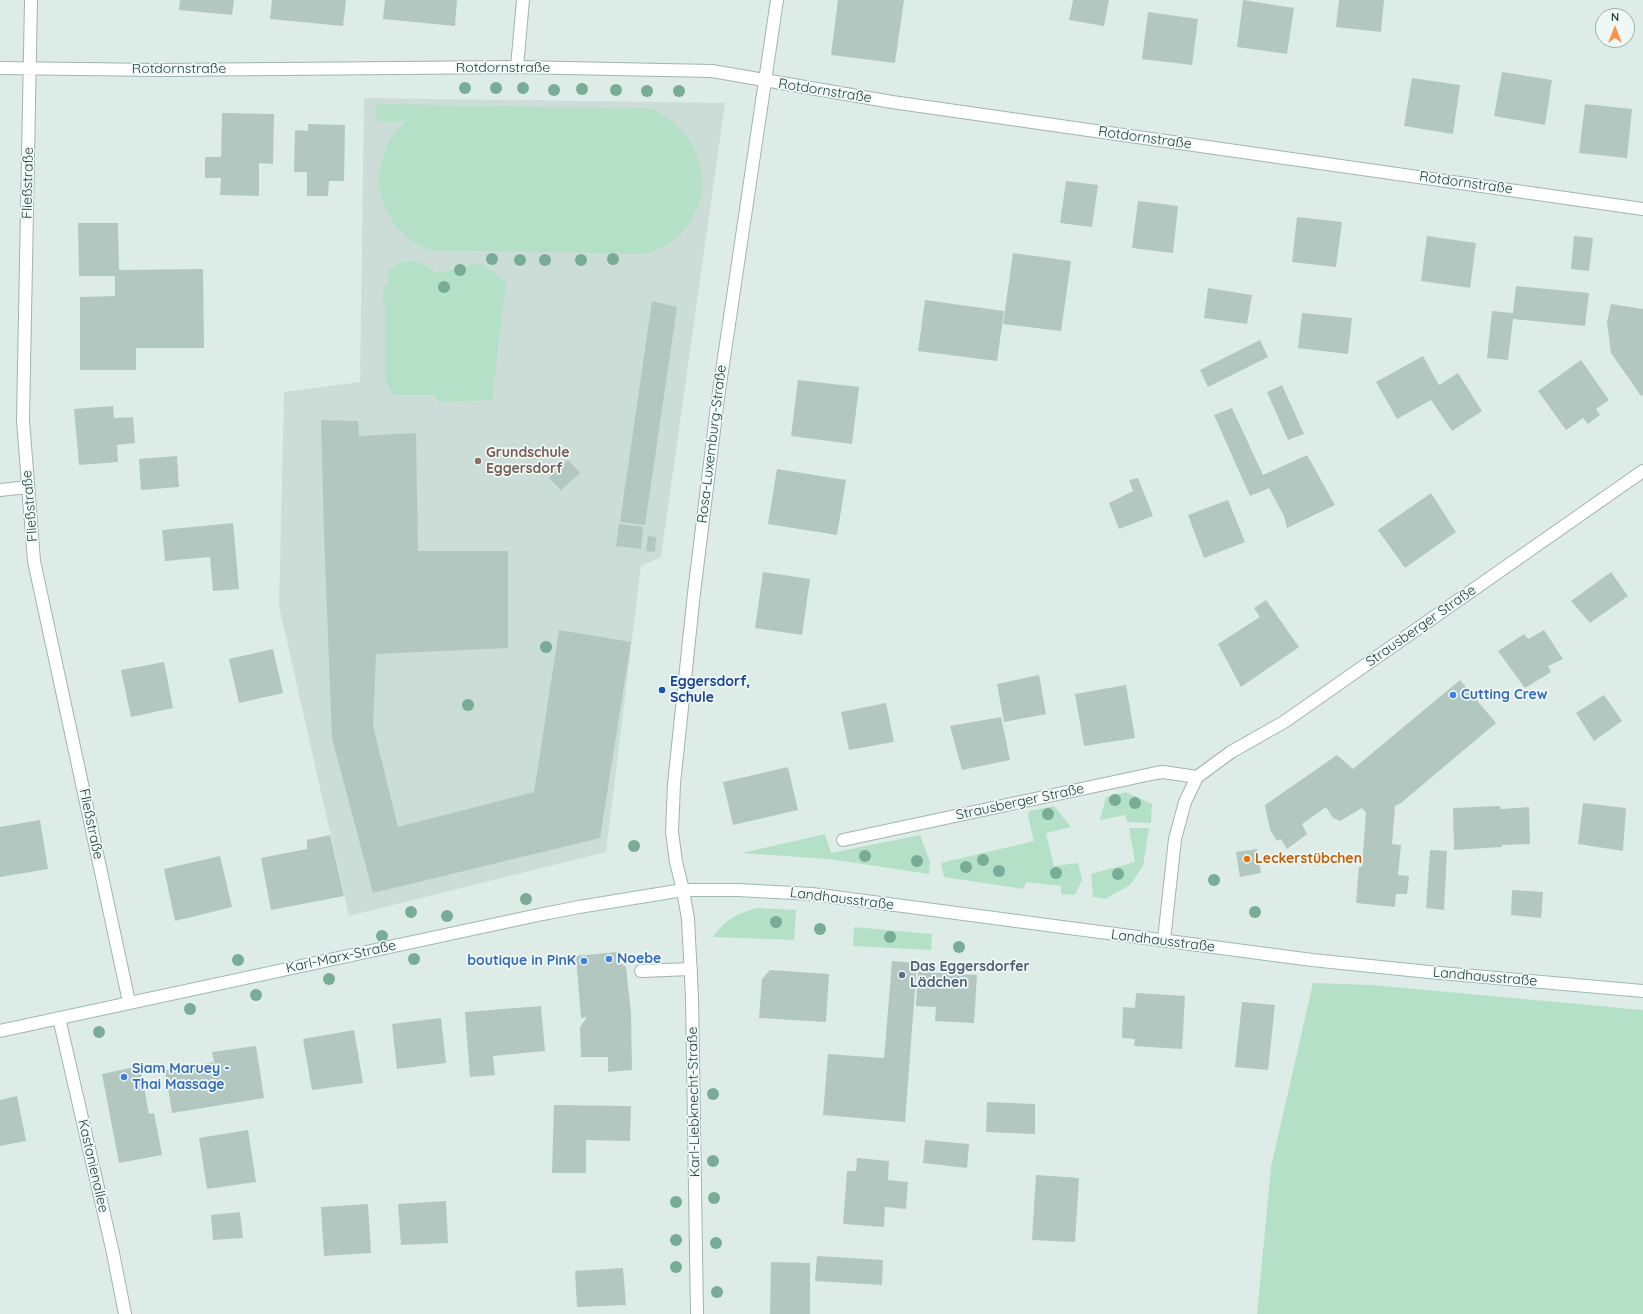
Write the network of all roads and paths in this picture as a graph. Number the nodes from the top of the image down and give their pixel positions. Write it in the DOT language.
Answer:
graph roads {
  1 [pos="31,0"];
  2 [pos="523,0"];
  3 [pos="777,0"];
  4 [pos="517,67"];
  5 [pos="0,68"];
  6 [pos="30,69"];
  7 [pos="764,81"];
  8 [pos="1643,209"];
  9 [pos="1643,471"];
  10 [pos="28,487"];
  11 [pos="0,490"];
  12 [pos="1196,777"];
  13 [pos="843,840"];
  14 [pos="684,890"];
  15 [pos="1164,940"];
  16 [pos="691,970"];
  17 [pos="641,971"];
  18 [pos="1643,991"];
  19 [pos="129,1002"];
  20 [pos="59,1018"];
  21 [pos="0,1031"];
  22 [pos="125,1314"];
  23 [pos="697,1314"];
  1 -- 6 [label="street, Fließstraße"];
  2 -- 4 [label="street"];
  3 -- 7 [label="street, Rosa-Luxemburg-Straße"];
  4 -- 6 [label="street, Rotdornstraße"];
  4 -- 7 [label="street, Rotdornstraße"];
  5 -- 6 [label="street, Rotdornstraße"];
  6 -- 10 [label="street, Fließstraße"];
  7 -- 8 [label="street, Rotdornstraße"];
  7 -- 14 [label="street, Rosa-Luxemburg-Straße"];
  9 -- 12 [label="street, Strausberger Straße"];
  10 -- 11 [label="street"];
  10 -- 19 [label="street, Fließstraße"];
  12 -- 13 [label="street, Strausberger Straße"];
  12 -- 15 [label="street"];
  14 -- 15 [label="street, Landhausstraße"];
  14 -- 16 [label="street, Karl-Liebknecht-Straße"];
  14 -- 19 [label="street, Karl-Marx-Straße"];
  15 -- 18 [label="street, Landhausstraße"];
  16 -- 17 [label="street"];
  16 -- 23 [label="street, Karl-Liebknecht-Straße"];
  19 -- 20 [label="street, Karl-Marx-Straße"];
  20 -- 21 [label="street, Karl-Marx-Straße"];
  20 -- 22 [label="street, Kastanienallee"];
}
